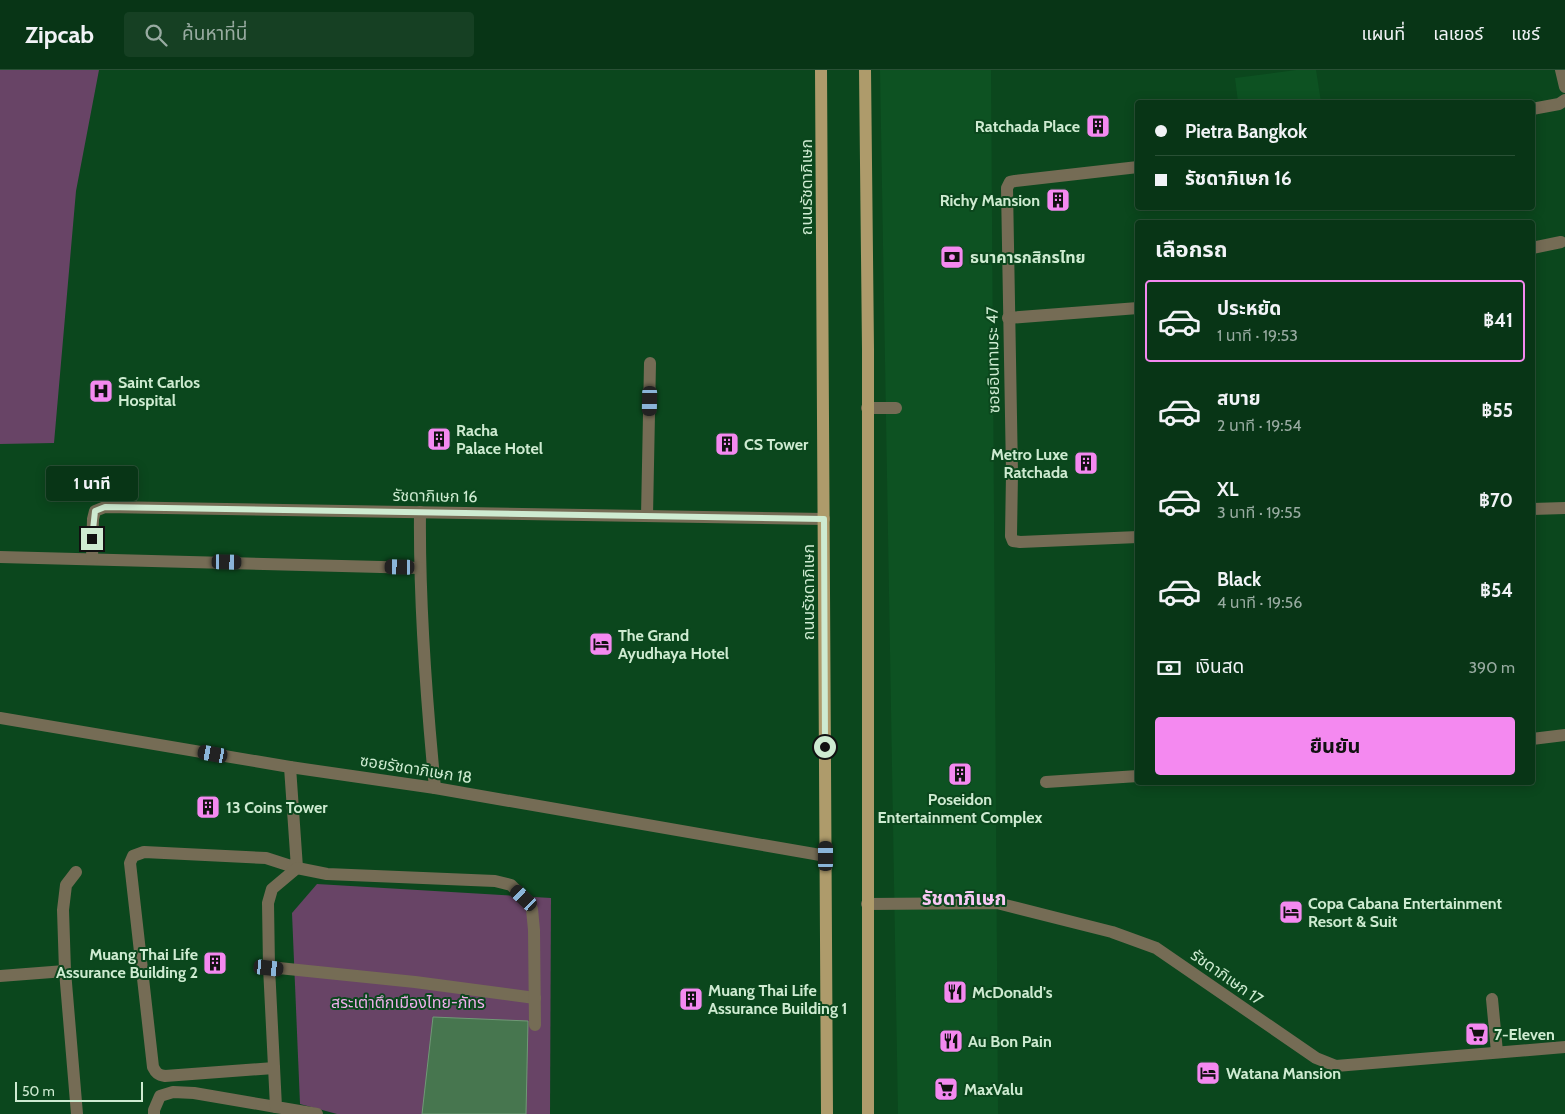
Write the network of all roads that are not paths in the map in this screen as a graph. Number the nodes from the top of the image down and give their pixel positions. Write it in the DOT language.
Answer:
graph roads {
  1 [pos="821,70"];
  2 [pos="865,70"];
  3 [pos="1561,70"];
  4 [pos="1565,87"];
  5 [pos="1565,100"];
  6 [pos="1535,108"];
  7 [pos="1135,167"];
  8 [pos="1561,242"];
  9 [pos="1535,247"];
  10 [pos="1135,308"];
  11 [pos="1008,318"];
  12 [pos="650,363"];
  13 [pos="867,408"];
  14 [pos="896,408"];
  15 [pos="1565,508"];
  16 [pos="1535,509"];
  17 [pos="420,512"];
  18 [pos="647,516"];
  19 [pos="824,519"];
  20 [pos="1135,537"];
  21 [pos="0,557"];
  22 [pos="92,559"];
  23 [pos="420,568"];
  24 [pos="0,718"];
  25 [pos="1565,735"];
  26 [pos="1535,739"];
  27 [pos="290,766"];
  28 [pos="1135,776"];
  29 [pos="1046,782"];
  30 [pos="435,788"];
  31 [pos="826,856"];
  32 [pos="297,868"];
  33 [pos="76,872"];
  34 [pos="867,904"];
  35 [pos="269,968"];
  36 [pos="65,971"];
  37 [pos="0,976"];
  38 [pos="535,998"];
  39 [pos="1492,999"];
  40 [pos="535,1025"];
  41 [pos="1565,1047"];
  42 [pos="1497,1052"];
  43 [pos="274,1068"];
  44 [pos="276,1106"];
  45 [pos="77,1114"];
  46 [pos="154,1114"];
  47 [pos="317,1114"];
  48 [pos="828,1114"];
  49 [pos="868,1114"];
  1 -- 19 [label="main road, ถนนรัชดาภิเษก"];
  2 -- 13 [label="main road"];
  3 -- 4 [label="street"];
  5 -- 6 [label="street"];
  7 -- 11 [label="street, ซอยอินทามระ 47"];
  8 -- 9 [label="street"];
  10 -- 11 [label="street"];
  11 -- 20 [label="street, ซอยอินทามระ 47"];
  12 -- 18 [label="street"];
  13 -- 14 [label="street"];
  13 -- 34 [label="main road"];
  15 -- 16 [label="street"];
  17 -- 18 [label="street, รัชดาภิเษก 16"];
  17 -- 22 [label="street, รัชดาภิเษก 16"];
  17 -- 23 [label="street"];
  18 -- 19 [label="street, รัชดาภิเษก 16"];
  19 -- 31 [label="main road, ถนนรัชดาภิเษก"];
  21 -- 22 [label="street"];
  22 -- 23 [label="street"];
  23 -- 30 [label="street"];
  24 -- 27 [label="street, ซอยรัชดาภิเษก 18"];
  25 -- 26 [label="street"];
  27 -- 30 [label="street, ซอยรัชดาภิเษก 18"];
  27 -- 32 [label="street"];
  28 -- 29 [label="street"];
  30 -- 31 [label="street, ซอยรัชดาภิเษก 18"];
  31 -- 48 [label="main road, ถนนรัชดาภิเษก"];
  32 -- 35 [label="street"];
  32 -- 38 [label="street"];
  32 -- 43 [label="street"];
  33 -- 36 [label="street"];
  34 -- 42 [label="street, รัชดาภิเษก 17"];
  34 -- 49 [label="main road"];
  35 -- 38 [label="street"];
  35 -- 43 [label="street"];
  36 -- 37 [label="street"];
  36 -- 45 [label="street"];
  38 -- 40 [label="street"];
  39 -- 42 [label="street"];
  41 -- 42 [label="street, รัชดาภิเษก 17"];
  43 -- 44 [label="street"];
  44 -- 46 [label="street"];
  44 -- 47 [label="street"];
}
